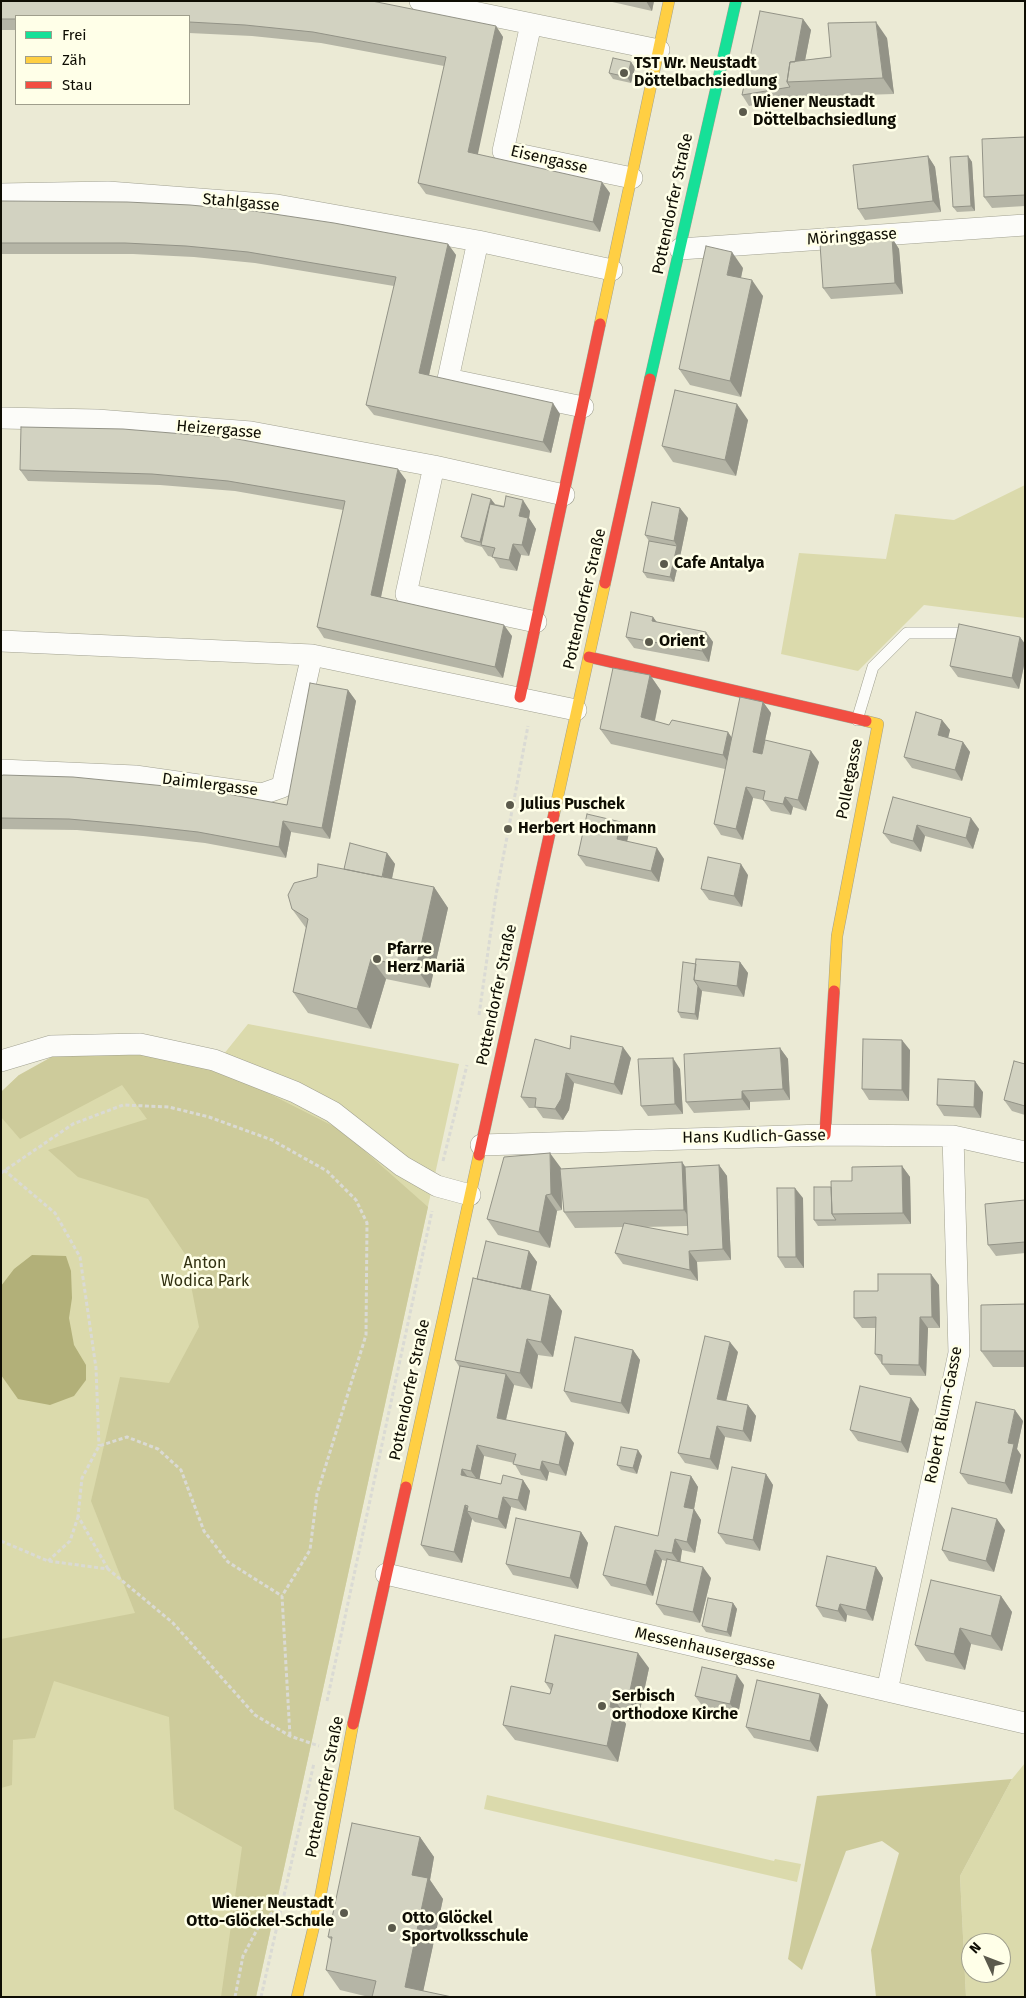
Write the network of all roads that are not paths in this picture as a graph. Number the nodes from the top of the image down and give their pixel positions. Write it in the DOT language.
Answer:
graph roads {
  1 [pos="420,1"];
  2 [pos="669,1"];
  3 [pos="736,1"];
  4 [pos="531,24"];
  5 [pos="660,50"];
  6 [pos="632,178"];
  7 [pos="1,194"];
  8 [pos="1025,225"];
  9 [pos="478,241"];
  10 [pos="680,249"];
  11 [pos="612,270"];
  12 [pos="583,408"];
  13 [pos="1,418"];
  14 [pos="434,466"];
  15 [pos="564,495"];
  16 [pos="536,622"];
  17 [pos="968,633"];
  18 [pos="1,641"];
  19 [pos="312,655"];
  20 [pos="588,657"];
  21 [pos="529,699"];
  22 [pos="576,710"];
  23 [pos="857,720"];
  24 [pos="1,770"];
  25 [pos="1,1061"];
  26 [pos="825,1135"];
  27 [pos="953,1136"];
  28 [pos="481,1145"];
  29 [pos="1025,1152"];
  30 [pos="470,1195"];
  31 [pos="386,1574"];
  32 [pos="887,1691"];
  33 [pos="1025,1723"];
  34 [pos="297,1997"];
  1 -- 4 [label="street"];
  2 -- 5 [label="main road"];
  3 -- 10 [label="main road, Pottendorfer Straße"];
  4 -- 5 [label="street"];
  4 -- 6 [label="street, Eisengasse"];
  5 -- 6 [label="main road"];
  6 -- 11 [label="main road"];
  7 -- 9 [label="street, Stahlgasse"];
  8 -- 10 [label="street, Möringgasse"];
  9 -- 11 [label="street, Stahlgasse"];
  9 -- 12 [label="street"];
  10 -- 20 [label="main road, Pottendorfer Straße"];
  11 -- 12 [label="main road"];
  12 -- 15 [label="main road"];
  13 -- 14 [label="street, Heizergasse"];
  14 -- 15 [label="street, Heizergasse"];
  14 -- 16 [label="street"];
  15 -- 16 [label="main road"];
  16 -- 21 [label="main road"];
  17 -- 23 [label="lane"];
  18 -- 19 [label="street"];
  19 -- 21 [label="street"];
  19 -- 24 [label="street, Daimlergasse"];
  20 -- 22 [label="main road, Pottendorfer Straße"];
  20 -- 23 [label="main road, Polletgasse"];
  21 -- 22 [label="street"];
  22 -- 28 [label="main road, Pottendorfer Straße"];
  23 -- 26 [label="main road, Polletgasse"];
  25 -- 30 [label="street"];
  26 -- 27 [label="street, Hans Kudlich-Gasse"];
  26 -- 28 [label="street, Hans Kudlich-Gasse"];
  27 -- 29 [label="street, Hans Kudlich-Gasse"];
  27 -- 32 [label="street, Robert Blum-Gasse"];
  28 -- 30 [label="main road, Pottendorfer Straße"];
  30 -- 31 [label="main road, Pottendorfer Straße"];
  31 -- 32 [label="street, Messenhausergasse"];
  31 -- 34 [label="main road, Pottendorfer Straße"];
  32 -- 33 [label="street, Messenhausergasse"];
}
